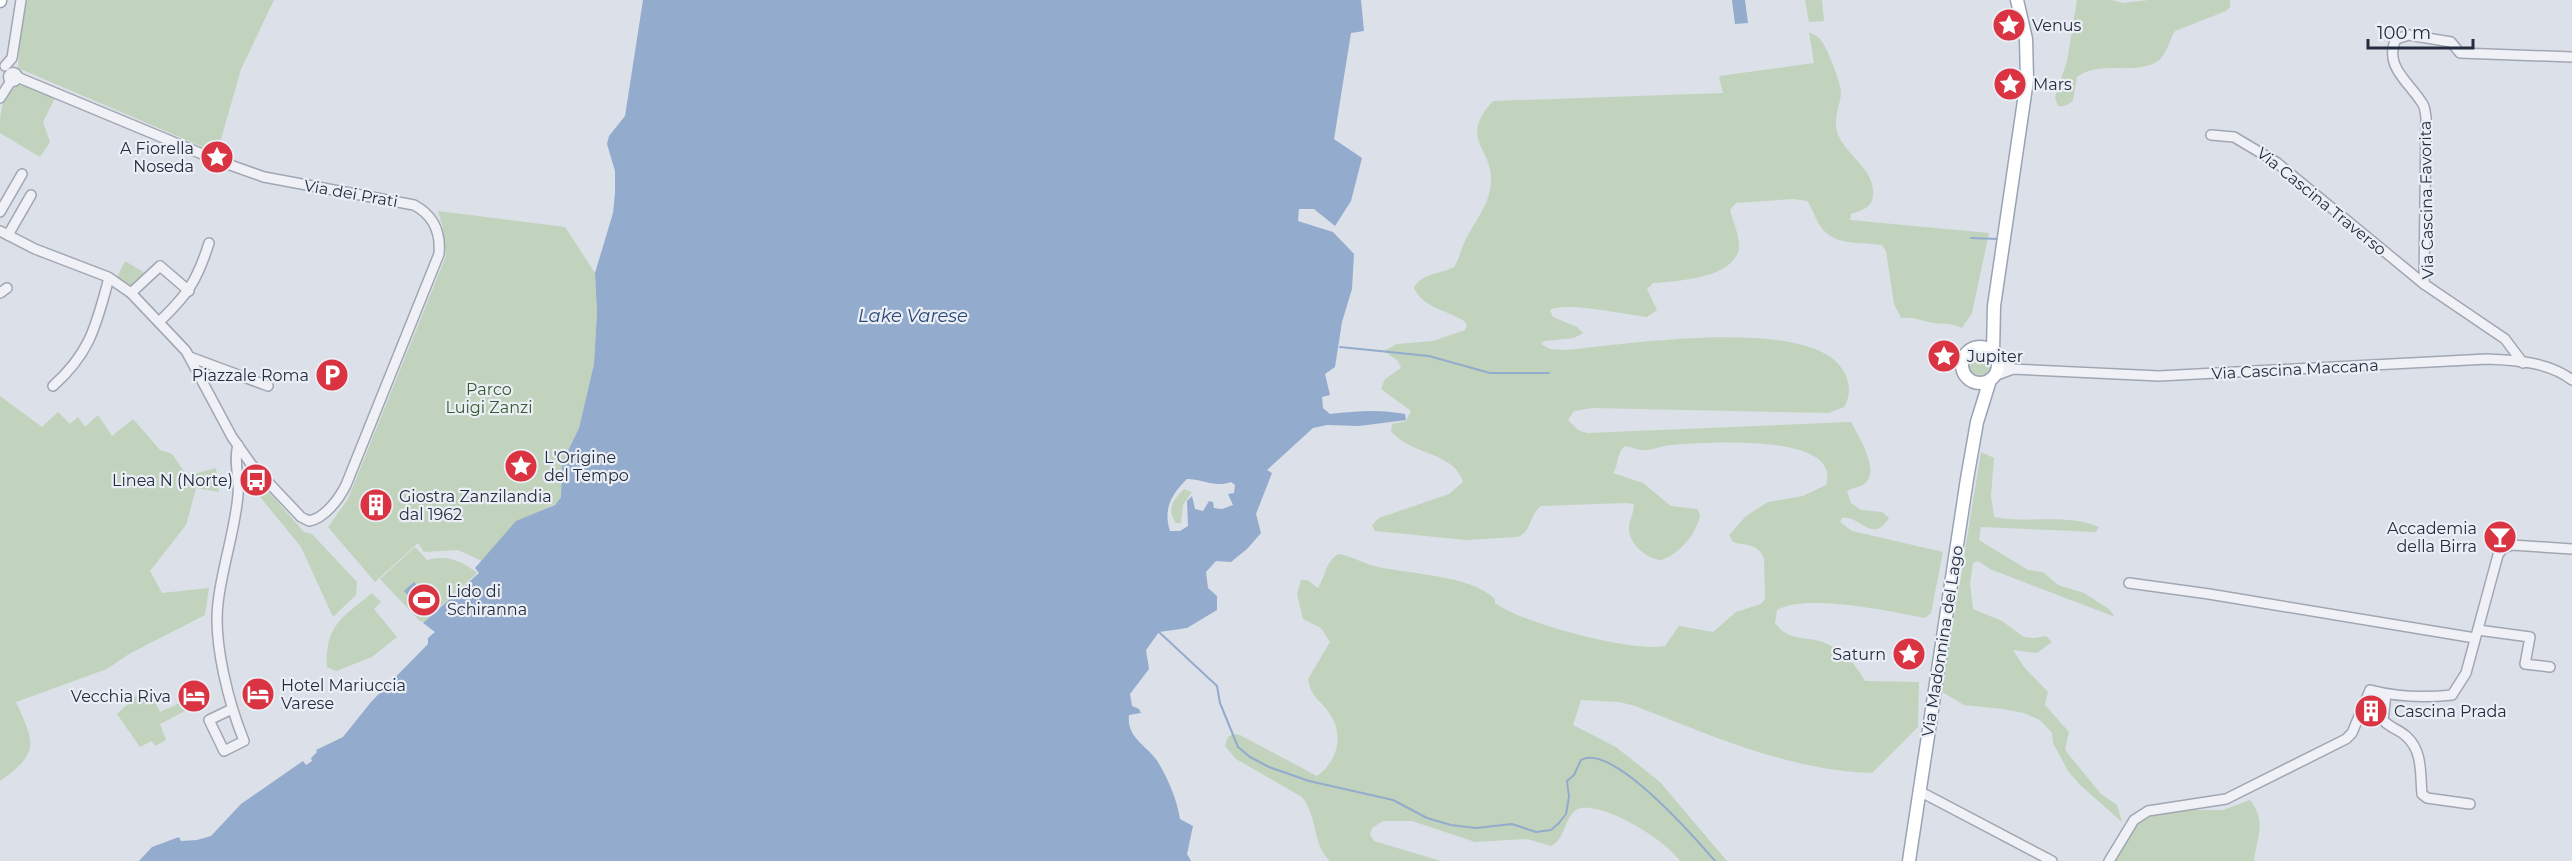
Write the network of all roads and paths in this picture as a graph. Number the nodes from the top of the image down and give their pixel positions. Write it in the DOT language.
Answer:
graph roads {
  1 [pos="21,0"];
  2 [pos="2017,0"];
  3 [pos="2572,57"];
  4 [pos="9,71"];
  5 [pos="0,98"];
  6 [pos="2211,135"];
  7 [pos="22,174"];
  8 [pos="31,195"];
  9 [pos="0,212"];
  10 [pos="4,233"];
  11 [pos="209,243"];
  12 [pos="109,278"];
  13 [pos="2424,284"];
  14 [pos="189,291"];
  15 [pos="131,294"];
  16 [pos="1995,306"];
  17 [pos="159,322"];
  18 [pos="1976,348"];
  19 [pos="1995,354"];
  20 [pos="190,357"];
  21 [pos="2523,363"];
  22 [pos="2013,369"];
  23 [pos="1992,378"];
  24 [pos="1971,380"];
  25 [pos="2572,380"];
  26 [pos="53,386"];
  27 [pos="268,386"];
  28 [pos="1977,422"];
  29 [pos="238,445"];
  30 [pos="2572,549"];
  31 [pos="2130,583"];
  32 [pos="2476,634"];
  33 [pos="2550,667"];
  34 [pos="2386,694"];
  35 [pos="232,709"];
  36 [pos="222,748"];
  37 [pos="212,753"];
  38 [pos="1919,791"];
  39 [pos="2470,804"];
  40 [pos="1909,861"];
  41 [pos="2052,861"];
  42 [pos="2109,861"];
  1 -- 4 [label="street"];
  2 -- 16 [label="main road"];
  3 -- 13 [label="street, Via Cascina Favorita"];
  4 -- 5 [label="street"];
  4 -- 29 [label="street, Via dei Prati"];
  6 -- 13 [label="street, Via Cascina Traverso"];
  7 -- 9 [label="street"];
  8 -- 10 [label="street"];
  10 -- 12 [label="street"];
  11 -- 14 [label="street"];
  12 -- 15 [label="street"];
  12 -- 26 [label="street"];
  13 -- 21 [label="street, Via Cascina Favorita"];
  14 -- 15 [label="street"];
  14 -- 17 [label="street"];
  15 -- 17 [label="street"];
  16 -- 18 [label="main road"];
  16 -- 19 [label="main road"];
  17 -- 20 [label="street"];
  18 -- 19 [label="main road"];
  18 -- 24 [label="main road"];
  19 -- 22 [label="street"];
  19 -- 23 [label="main road"];
  20 -- 27 [label="street"];
  20 -- 29 [label="street"];
  21 -- 22 [label="street, Via Cascina Maccana"];
  21 -- 25 [label="street, Via Cascina Maccana"];
  22 -- 23 [label="street, Via Cascina Maccana"];
  23 -- 24 [label="main road"];
  23 -- 28 [label="main road, Via Madonnina del Lago"];
  24 -- 28 [label="main road, Via Madonnina del Lago"];
  28 -- 38 [label="main road, Via Madonnina del Lago"];
  29 -- 35 [label="street"];
  30 -- 32 [label="street"];
  31 -- 32 [label="street"];
  32 -- 33 [label="street"];
  32 -- 34 [label="street"];
  34 -- 39 [label="street"];
  34 -- 42 [label="street"];
  35 -- 36 [label="street"];
  35 -- 36 [label="street"];
  36 -- 37 [label="street"];
  38 -- 40 [label="main road, Via Madonnina del Lago"];
  38 -- 41 [label="street"];
}
